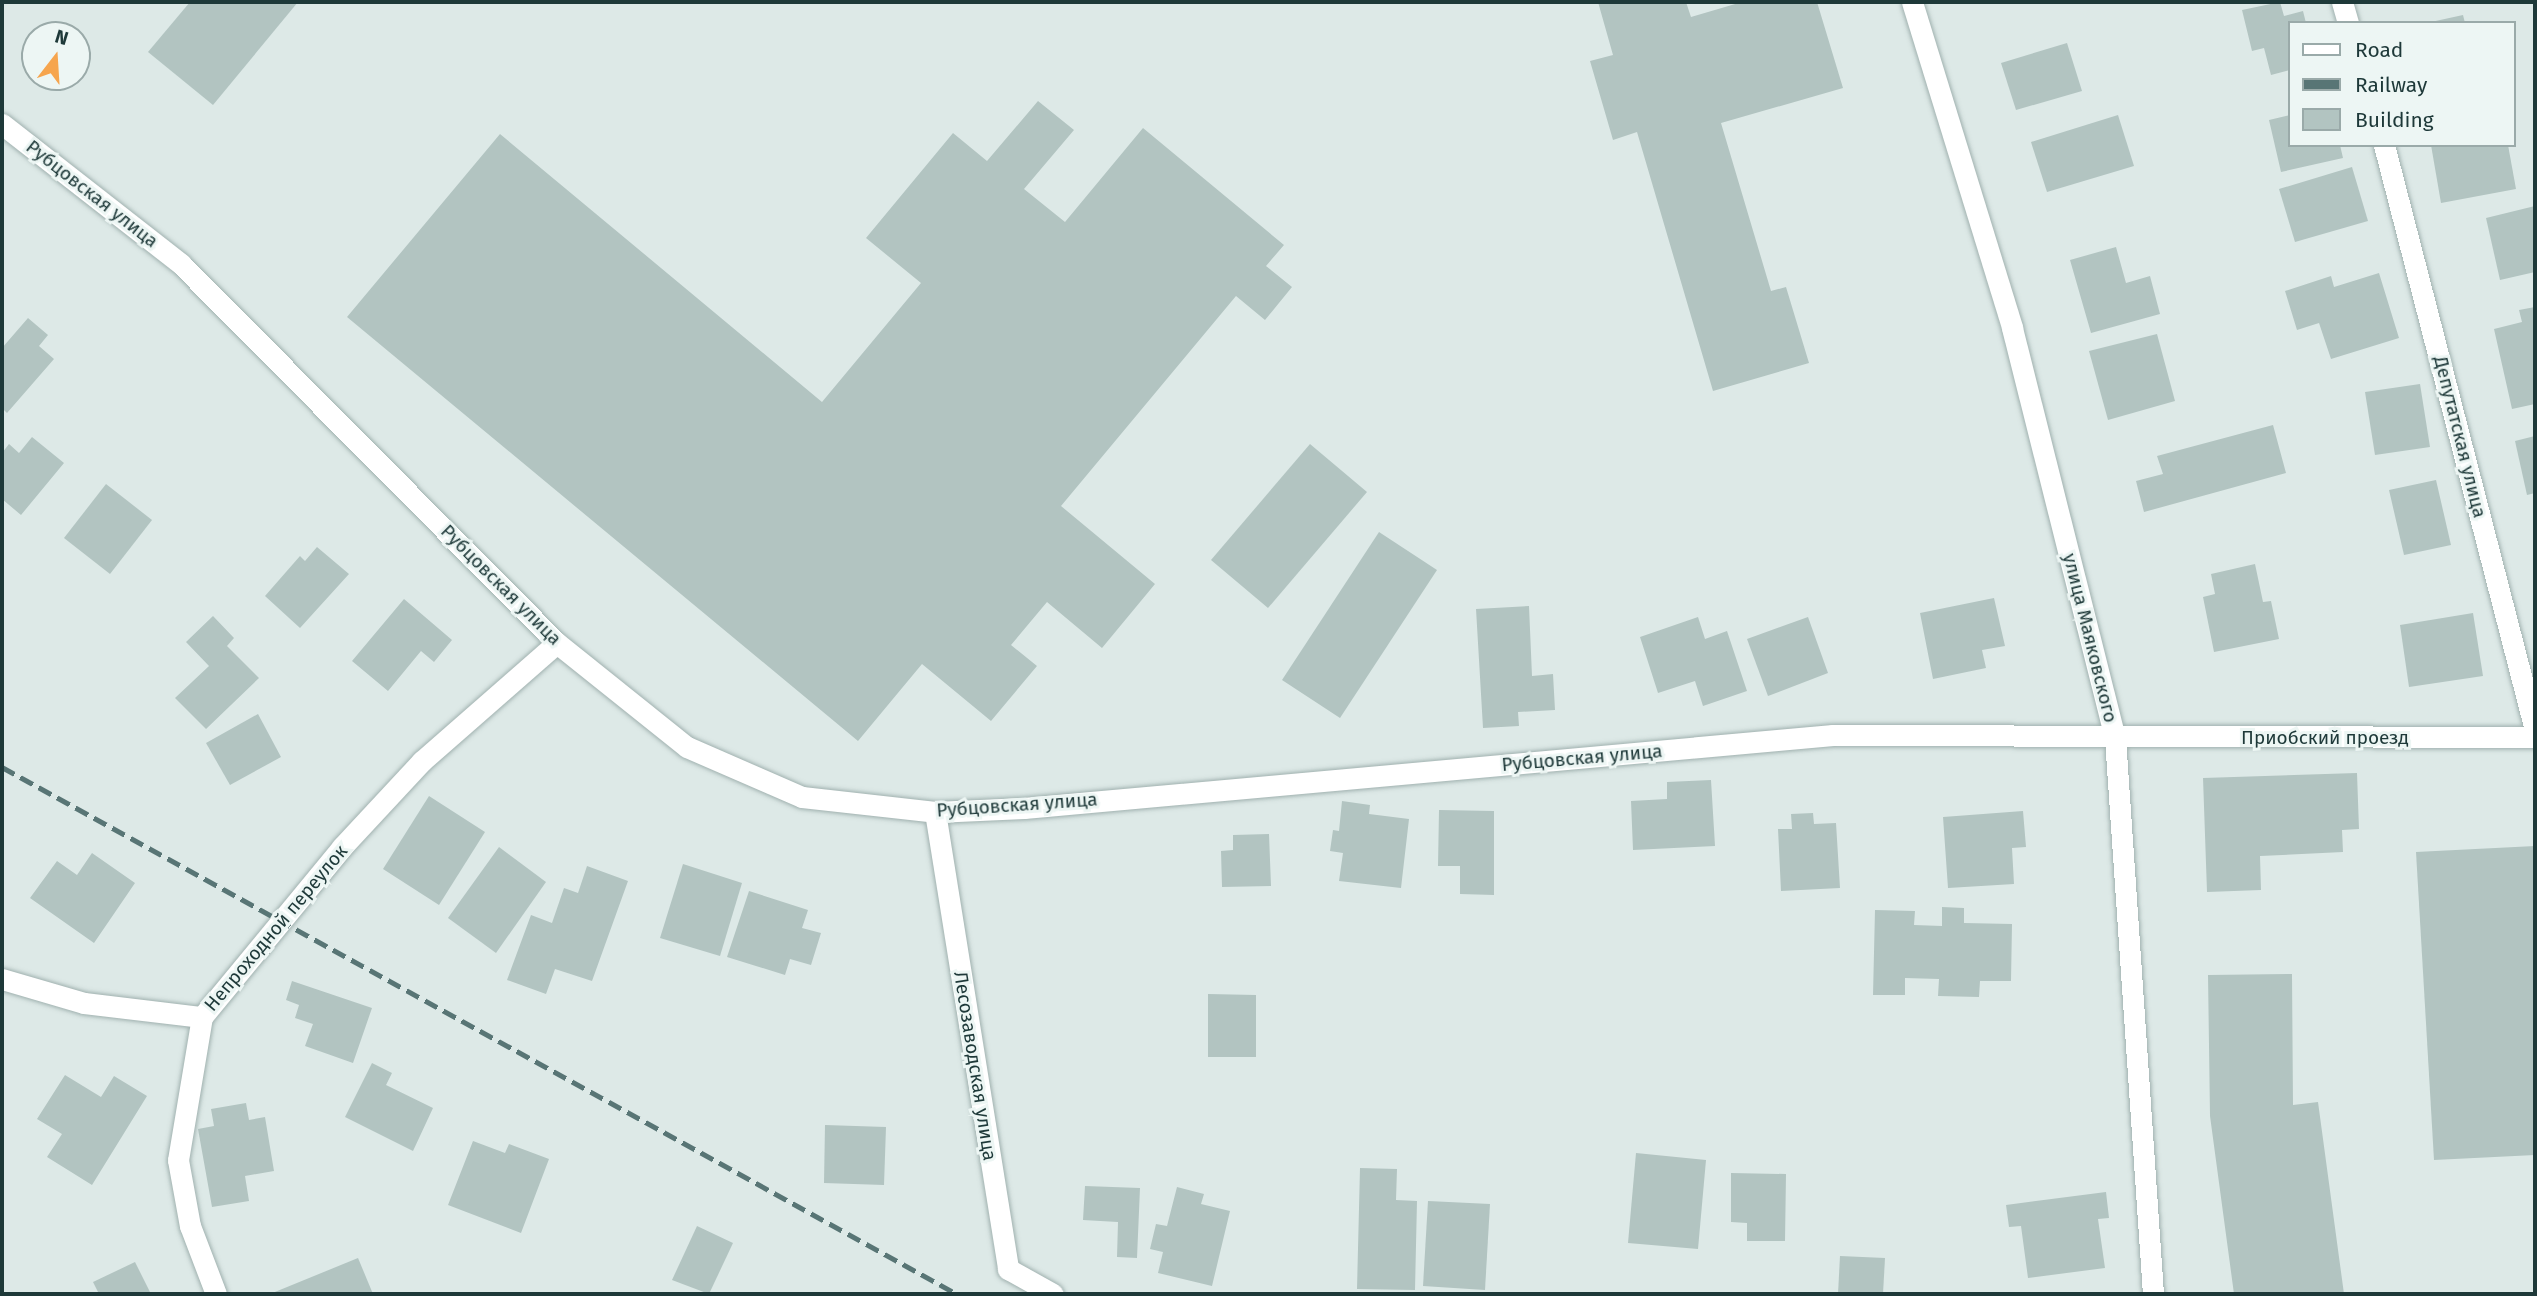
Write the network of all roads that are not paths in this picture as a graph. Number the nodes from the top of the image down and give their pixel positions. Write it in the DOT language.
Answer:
graph roads {
  1 [pos="1912,2"];
  2 [pos="2342,2"];
  3 [pos="2347,21"];
  4 [pos="2,124"];
  5 [pos="2386,147"];
  6 [pos="557,643"];
  7 [pos="2535,730"];
  8 [pos="2535,737"];
  9 [pos="2115,738"];
  10 [pos="935,812"];
  11 [pos="2,979"];
  12 [pos="202,1017"];
  13 [pos="216,1294"];
  14 [pos="1053,1294"];
  15 [pos="2153,1294"];
  1 -- 9 [label="street, улица Маяковского"];
  2 -- 3 [label="street"];
  4 -- 6 [label="street, Рубцовская улица"];
  5 -- 7 [label="street, Депутатская улица"];
  6 -- 10 [label="street, Рубцовская улица"];
  6 -- 12 [label="street, Непроходной переулок"];
  8 -- 9 [label="street, Приобский проезд"];
  9 -- 10 [label="street, Рубцовская улица"];
  9 -- 15 [label="street, улица Маяковского"];
  10 -- 14 [label="street, Лесозаводская улица"];
  11 -- 12 [label="street"];
  12 -- 13 [label="street, Непроходной переулок"];
}
